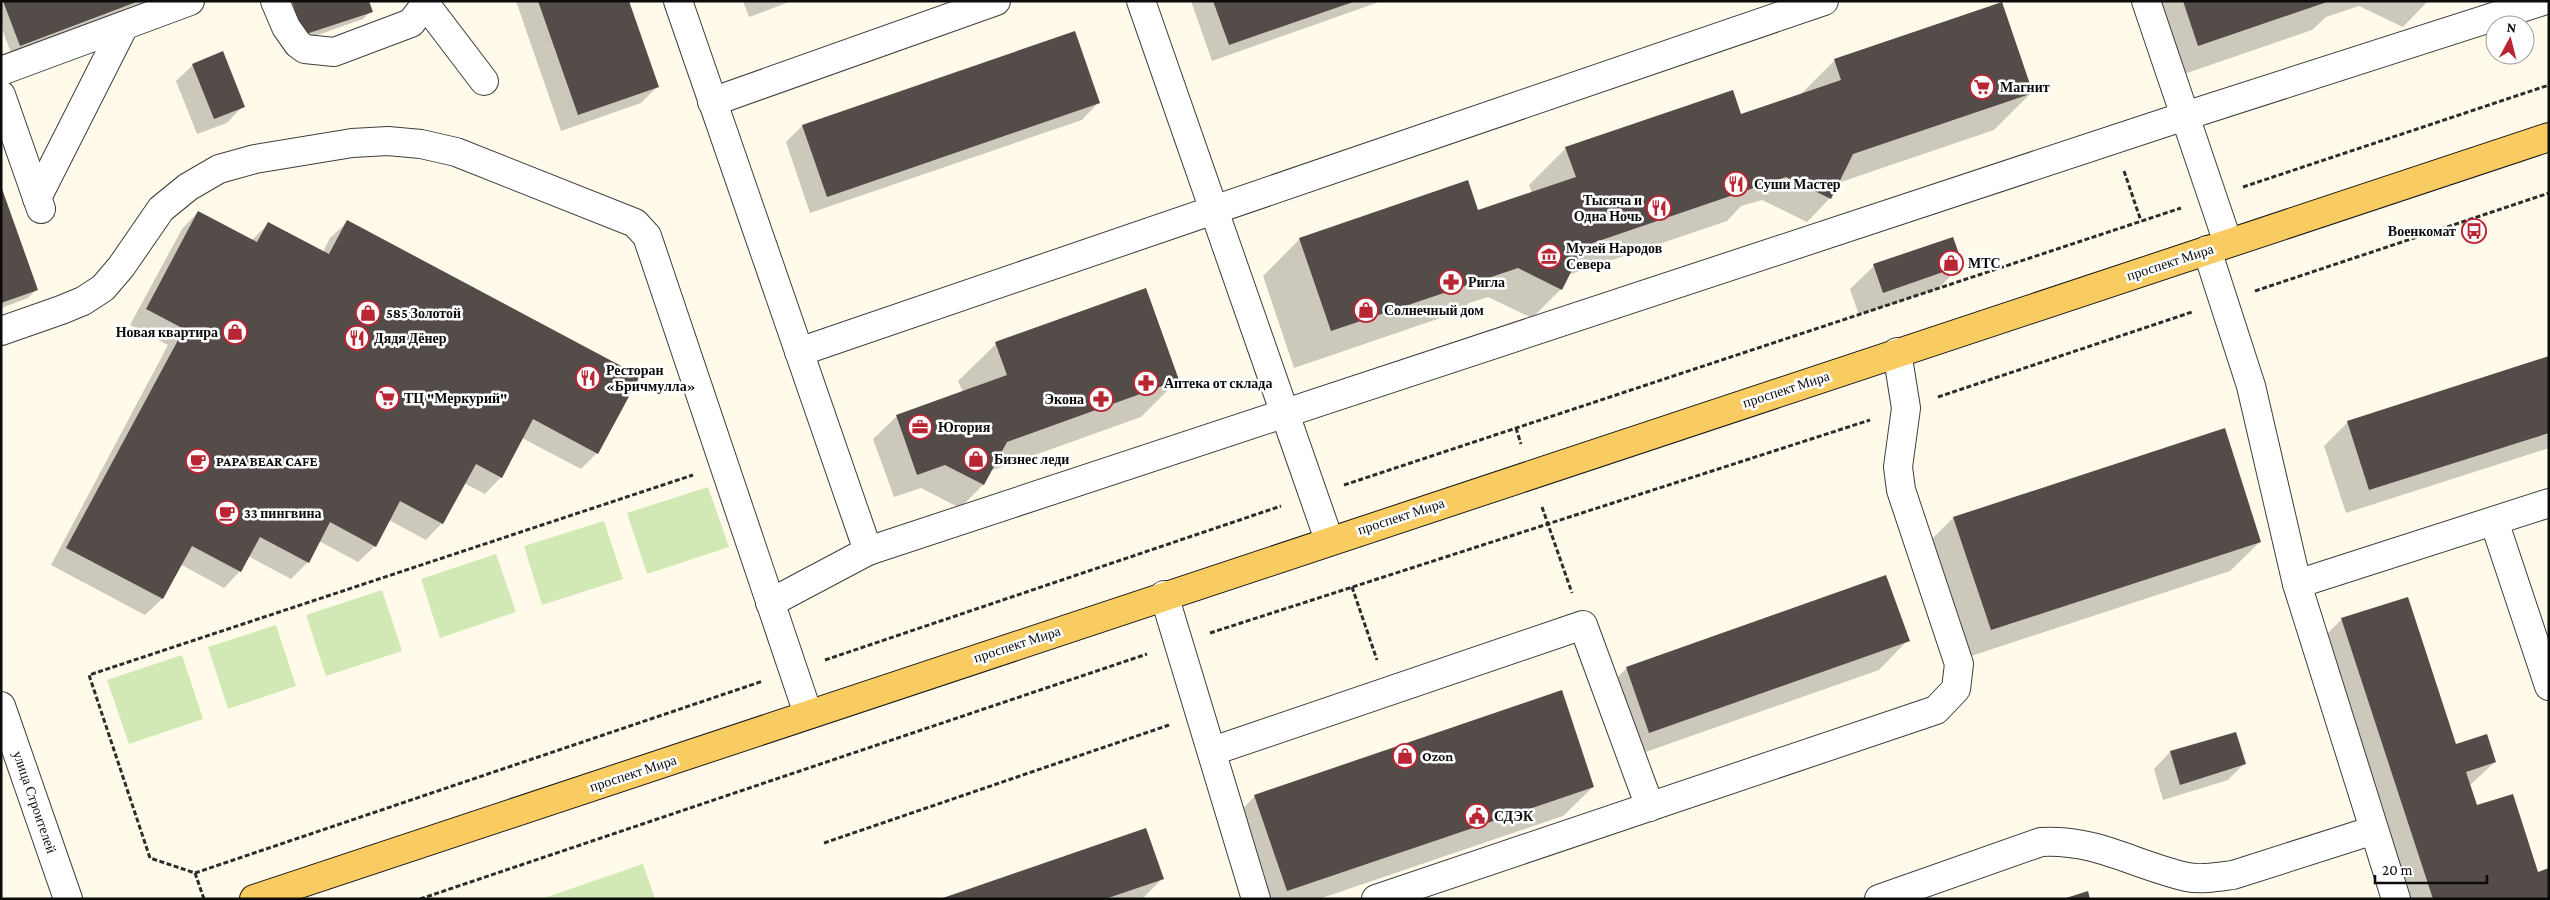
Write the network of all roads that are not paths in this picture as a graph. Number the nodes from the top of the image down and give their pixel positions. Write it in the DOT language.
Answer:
graph roads {
  1 [pos="190,1"];
  2 [pos="274,1"];
  3 [pos="678,1"];
  4 [pos="996,1"];
  5 [pos="1141,1"];
  6 [pos="1824,1"];
  7 [pos="2146,1"];
  8 [pos="2543,1"];
  9 [pos="424,3"];
  10 [pos="124,26"];
  11 [pos="1,71"];
  12 [pos="484,81"];
  13 [pos="1,95"];
  14 [pos="712,102"];
  15 [pos="2185,116"];
  16 [pos="2549,137"];
  17 [pos="1212,210"];
  18 [pos="2218,247"];
  19 [pos="1,331"];
  20 [pos="799,352"];
  21 [pos="1897,352"];
  22 [pos="1286,414"];
  23 [pos="2549,504"];
  24 [pos="2494,521"];
  25 [pos="1329,540"];
  26 [pos="868,550"];
  27 [pos="2297,584"];
  28 [pos="1164,595"];
  29 [pos="770,603"];
  30 [pos="2549,686"];
  31 [pos="1,706"];
  32 [pos="808,714"];
  33 [pos="1212,751"];
  34 [pos="1650,806"];
  35 [pos="2374,830"];
  36 [pos="1889,897"];
  37 [pos="68,899"];
  38 [pos="254,899"];
  39 [pos="1256,899"];
  40 [pos="1376,899"];
  41 [pos="2396,899"];
  1 -- 10 [label="street"];
  2 -- 9 [label="street"];
  3 -- 14 [label="street"];
  4 -- 14 [label="street"];
  5 -- 17 [label="street"];
  6 -- 17 [label="street"];
  7 -- 15 [label="street"];
  8 -- 15 [label="street"];
  9 -- 12 [label="street"];
  10 -- 11 [label="street"];
  10 -- 13 [label="street"];
  14 -- 20 [label="street"];
  15 -- 18 [label="street"];
  15 -- 22 [label="street"];
  16 -- 18 [label="main road, проспект Мира"];
  17 -- 20 [label="street"];
  17 -- 22 [label="street"];
  18 -- 21 [label="main road, проспект Мира"];
  18 -- 27 [label="street"];
  19 -- 29 [label="street"];
  20 -- 26 [label="street"];
  21 -- 25 [label="main road, проспект Мира"];
  21 -- 34 [label="street"];
  22 -- 25 [label="street"];
  22 -- 26 [label="street"];
  23 -- 24 [label="street"];
  24 -- 27 [label="street"];
  24 -- 30 [label="street"];
  25 -- 28 [label="main road, проспект Мира"];
  26 -- 29 [label="street"];
  27 -- 35 [label="street"];
  28 -- 32 [label="main road, проспект Мира"];
  28 -- 33 [label="street"];
  29 -- 32 [label="street"];
  31 -- 37 [label="street, улица Строителей"];
  32 -- 38 [label="main road, проспект Мира"];
  33 -- 34 [label="street"];
  33 -- 39 [label="street"];
  34 -- 40 [label="street"];
  35 -- 36 [label="street"];
  35 -- 41 [label="street"];
}
